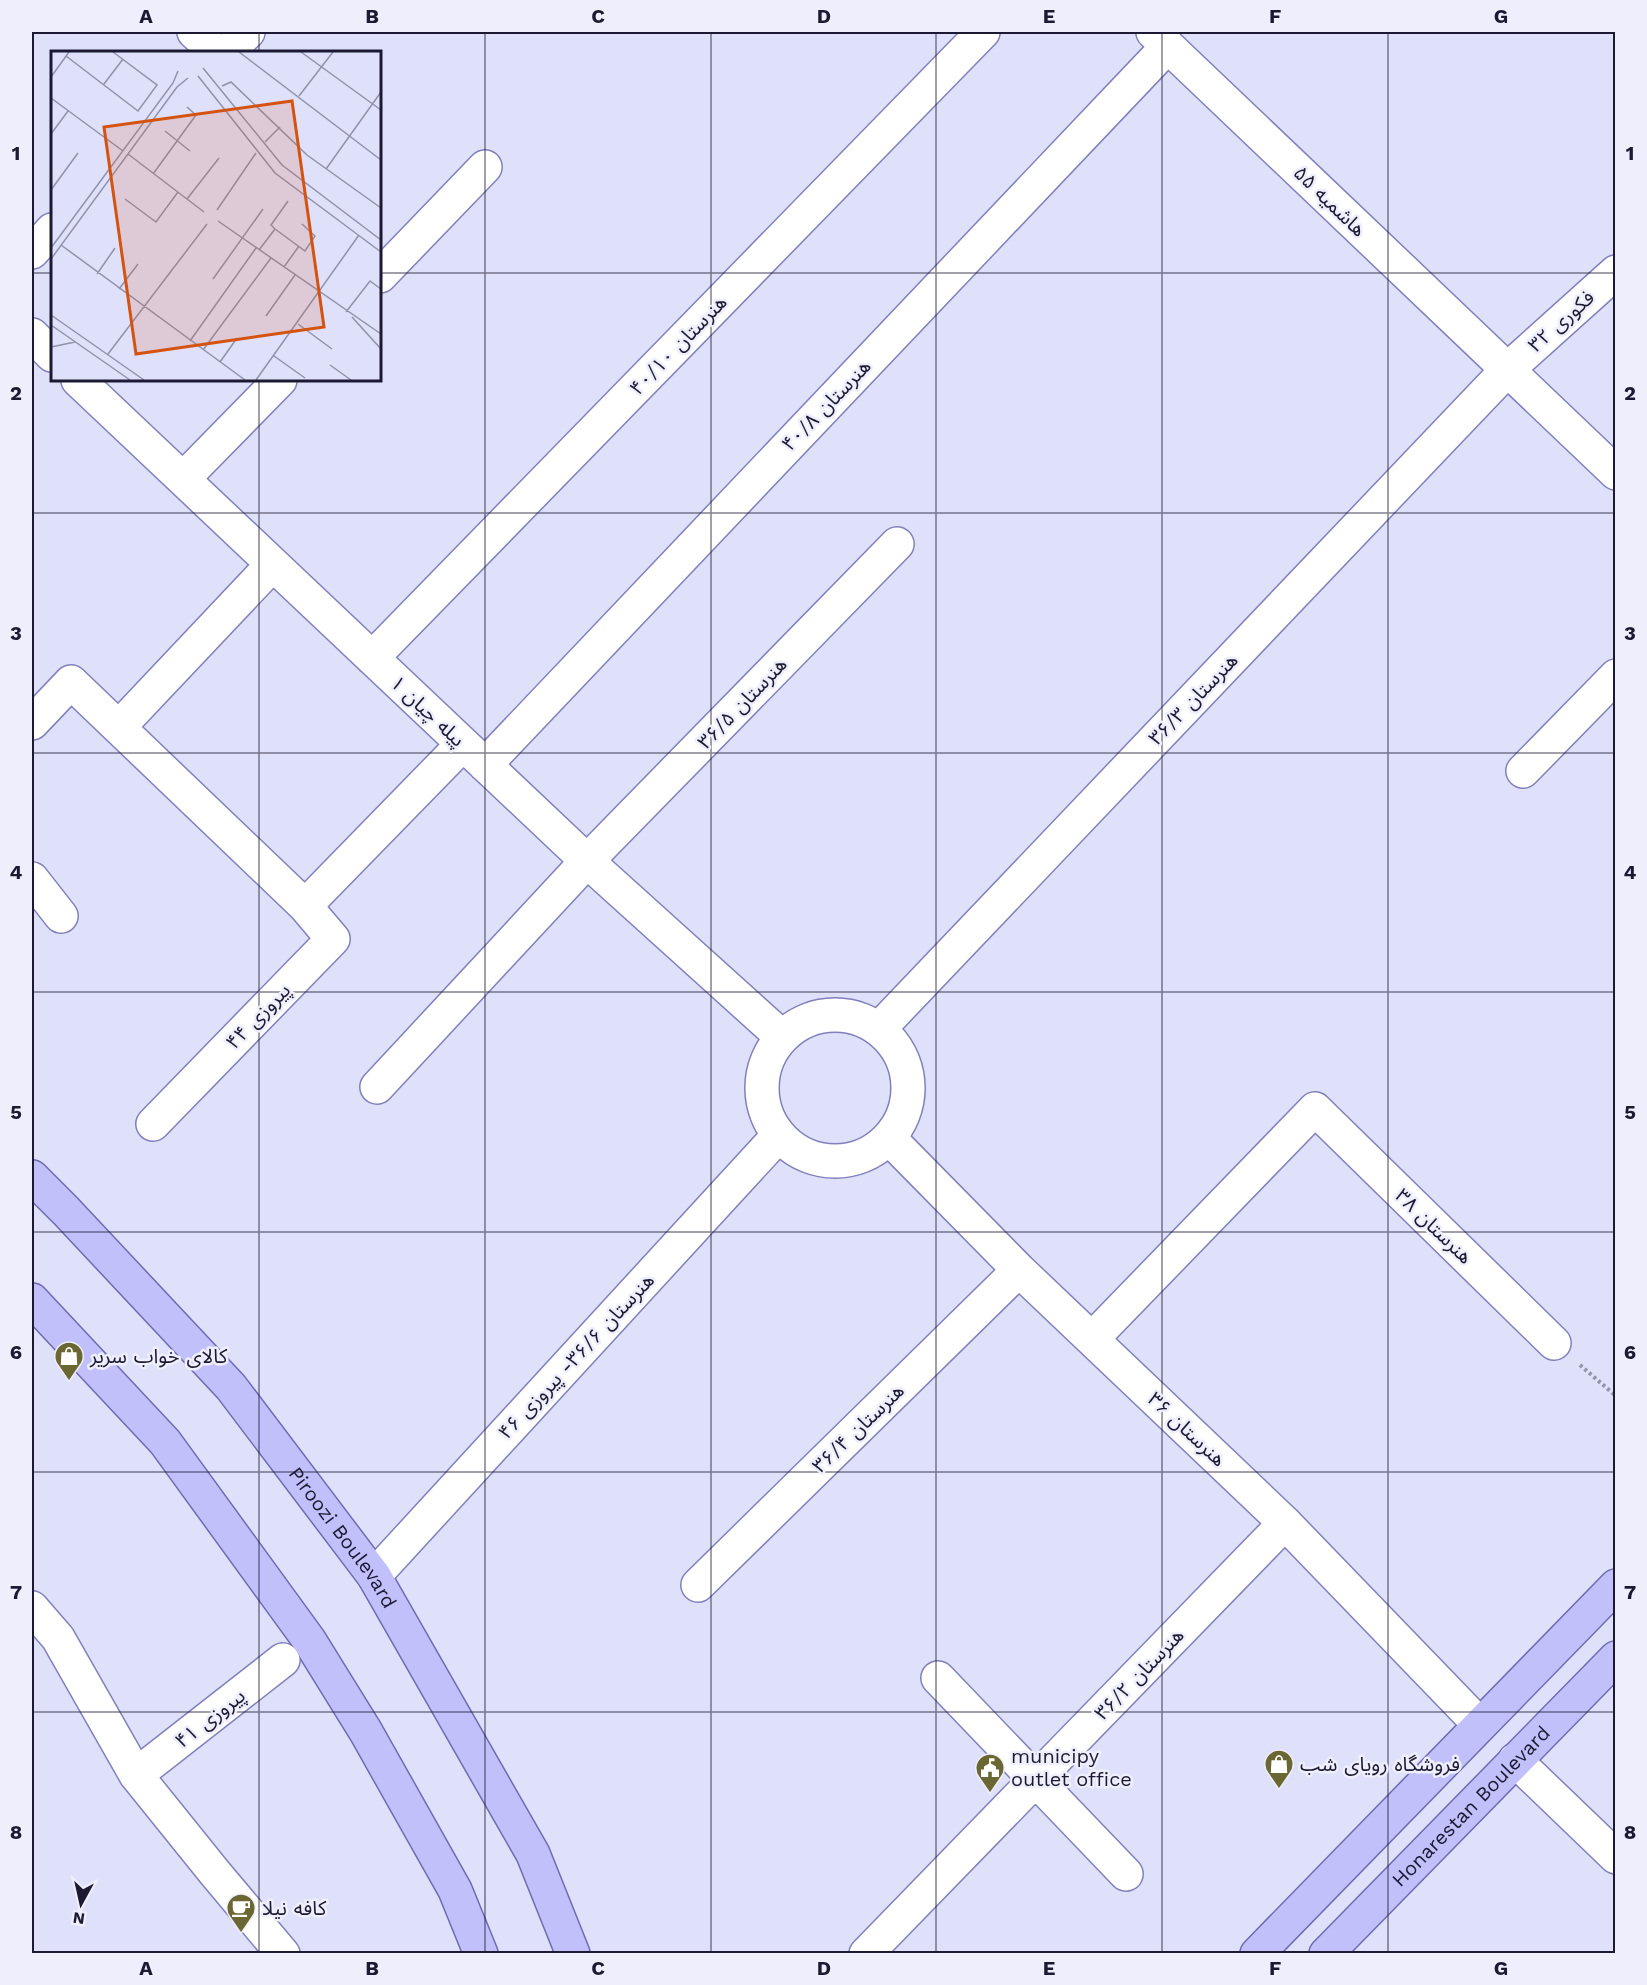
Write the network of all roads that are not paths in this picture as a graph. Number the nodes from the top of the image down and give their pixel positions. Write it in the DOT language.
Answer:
graph roads {
  1 [pos="194,32"];
  2 [pos="248,32"];
  3 [pos="984,32"];
  4 [pos="1160,39"];
  5 [pos="215,51"];
  6 [pos="228,51"];
  7 [pos="485,168"];
  8 [pos="51,231"];
  9 [pos="32,252"];
  10 [pos="1616,272"];
  11 [pos="381,275"];
  12 [pos="32,335"];
  13 [pos="51,354"];
  14 [pos="1507,370"];
  15 [pos="79,381"];
  16 [pos="279,381"];
  17 [pos="1616,473"];
  18 [pos="183,479"];
  19 [pos="897,544"];
  20 [pos="273,564"];
  21 [pos="372,658"];
  22 [pos="1616,676"];
  23 [pos="32,723"];
  24 [pos="119,727"];
  25 [pos="474,754"];
  26 [pos="1523,771"];
  27 [pos="587,861"];
  28 [pos="32,879"];
  29 [pos="305,906"];
  30 [pos="61,916"];
  31 [pos="879,1029"];
  32 [pos="782,1037"];
  33 [pos="377,1087"];
  34 [pos="153,1124"];
  35 [pos="779,1136"];
  36 [pos="889,1138"];
  37 [pos="32,1177"];
  38 [pos="1019,1270"];
  39 [pos="32,1300"];
  40 [pos="1092,1339"];
  41 [pos="1554,1343"];
  42 [pos="1285,1523"];
  43 [pos="374,1576"];
  44 [pos="698,1585"];
  45 [pos="1616,1586"];
  46 [pos="32,1608"];
  47 [pos="1616,1658"];
  48 [pos="283,1660"];
  49 [pos="938,1678"];
  50 [pos="1480,1725"];
  51 [pos="1515,1760"];
  52 [pos="136,1775"];
  53 [pos="1035,1780"];
  54 [pos="1616,1857"];
  55 [pos="1126,1874"];
  56 [pos="283,1953"];
  57 [pos="481,1953"];
  58 [pos="573,1953"];
  59 [pos="866,1953"];
  60 [pos="1257,1953"];
  61 [pos="1326,1953"];
  1 -- 5 [label="street"];
  2 -- 6 [label="street"];
  3 -- 21 [label="street, هنرستان ۴۰/۱۰"];
  4 -- 14 [label="street, هاشمیه ۵۵"];
  4 -- 25 [label="street, هنرستان ۴۰/۸"];
  7 -- 11 [label="street"];
  8 -- 9 [label="street"];
  10 -- 14 [label="street, فکوری ۳۲"];
  12 -- 13 [label="street"];
  14 -- 17 [label="street, هاشمیه ۵۵"];
  14 -- 31 [label="street, هنرستان ۳۶/۳"];
  15 -- 18 [label="street, پیله چیان ۱"];
  16 -- 18 [label="street"];
  18 -- 20 [label="street, پیله چیان ۱"];
  19 -- 27 [label="street, هنرستان ۳۶/۵"];
  20 -- 21 [label="street, پیله چیان ۱"];
  20 -- 24 [label="street"];
  21 -- 25 [label="street, پیله چیان ۱"];
  22 -- 26 [label="street"];
  23 -- 24 [label="street"];
  24 -- 29 [label="street"];
  25 -- 27 [label="street, پیله چیان ۱"];
  25 -- 29 [label="street, هنرستان ۴۰/۸"];
  27 -- 32 [label="street, پیله چیان ۱"];
  27 -- 33 [label="street, هنرستان ۳۶/۵"];
  28 -- 30 [label="street"];
  29 -- 34 [label="street, پیروزی ۴۴"];
  31 -- 32 [label="street"];
  31 -- 36 [label="street"];
  32 -- 35 [label="street"];
  35 -- 36 [label="street"];
  35 -- 43 [label="street, هنرستان ۳۶/۶- پیروزی ۴۶"];
  36 -- 38 [label="street, هنرستان ۳۶"];
  37 -- 43 [label="main road, Piroozi Boulevard"];
  38 -- 40 [label="street, هنرستان ۳۶"];
  38 -- 44 [label="street, هنرستان ۳۶/۴"];
  39 -- 57 [label="main road"];
  40 -- 41 [label="street, هنرستان ۳۸"];
  40 -- 42 [label="street, هنرستان ۳۶"];
  42 -- 50 [label="street, هنرستان ۳۶"];
  42 -- 53 [label="street, هنرستان ۳۶/۲"];
  43 -- 58 [label="main road, Piroozi Boulevard"];
  45 -- 50 [label="main road"];
  46 -- 52 [label="street"];
  47 -- 51 [label="main road, Honarestan Boulevard"];
  48 -- 52 [label="street, پیروزی ۴۱"];
  49 -- 53 [label="street"];
  50 -- 60 [label="main road"];
  51 -- 54 [label="street"];
  51 -- 61 [label="main road, Honarestan Boulevard"];
  52 -- 56 [label="street"];
  53 -- 55 [label="street"];
  53 -- 59 [label="street, هنرستان ۳۶/۲"];
}
